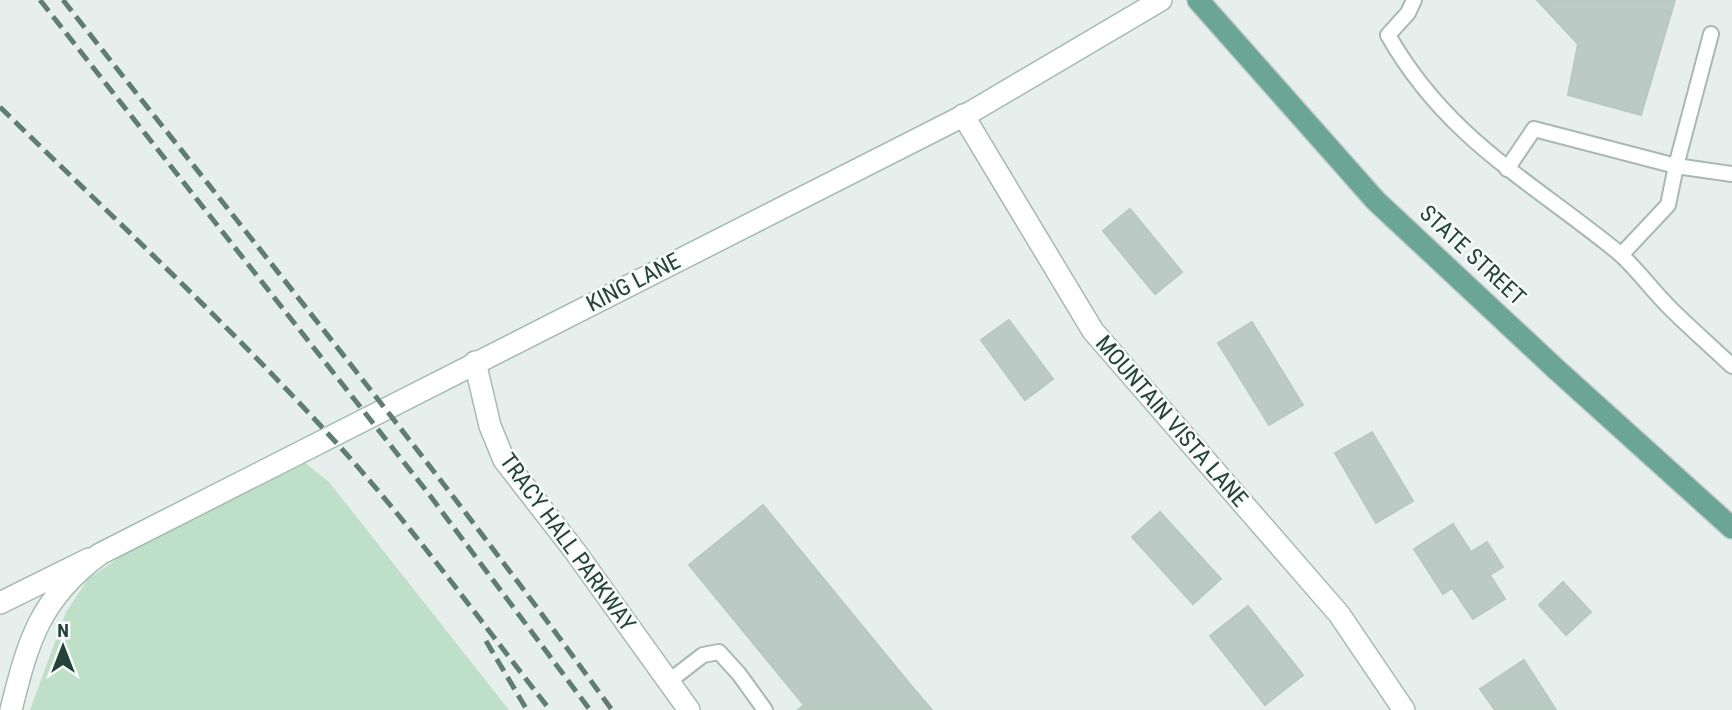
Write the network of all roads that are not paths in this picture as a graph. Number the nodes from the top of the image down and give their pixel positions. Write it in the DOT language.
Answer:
graph roads {
  1 [pos="1161,0"];
  2 [pos="1198,0"];
  3 [pos="1414,0"];
  4 [pos="1712,34"];
  5 [pos="963,116"];
  6 [pos="1676,166"];
  7 [pos="1507,169"];
  8 [pos="1732,174"];
  9 [pos="1621,255"];
  10 [pos="475,362"];
  11 [pos="1732,366"];
  12 [pos="1729,519"];
  13 [pos="100,554"];
  14 [pos="0,603"];
  15 [pos="668,682"];
  16 [pos="11,710"];
  17 [pos="689,710"];
  18 [pos="765,710"];
  19 [pos="1404,710"];
  1 -- 5 [label="street, KING LANE"];
  2 -- 12 [label="main road, STATE STREET"];
  3 -- 7 [label="lane"];
  4 -- 6 [label="lane"];
  5 -- 10 [label="street, KING LANE"];
  5 -- 19 [label="street, MOUNTAIN VISTA LANE"];
  6 -- 7 [label="lane"];
  6 -- 8 [label="lane"];
  6 -- 9 [label="lane"];
  7 -- 9 [label="lane"];
  9 -- 11 [label="lane"];
  10 -- 13 [label="street, KING LANE"];
  10 -- 15 [label="street, TRACY HALL PARKWAY"];
  13 -- 14 [label="street"];
  13 -- 16 [label="street"];
  15 -- 17 [label="street, TRACY HALL PARKWAY"];
  15 -- 18 [label="lane"];
}
